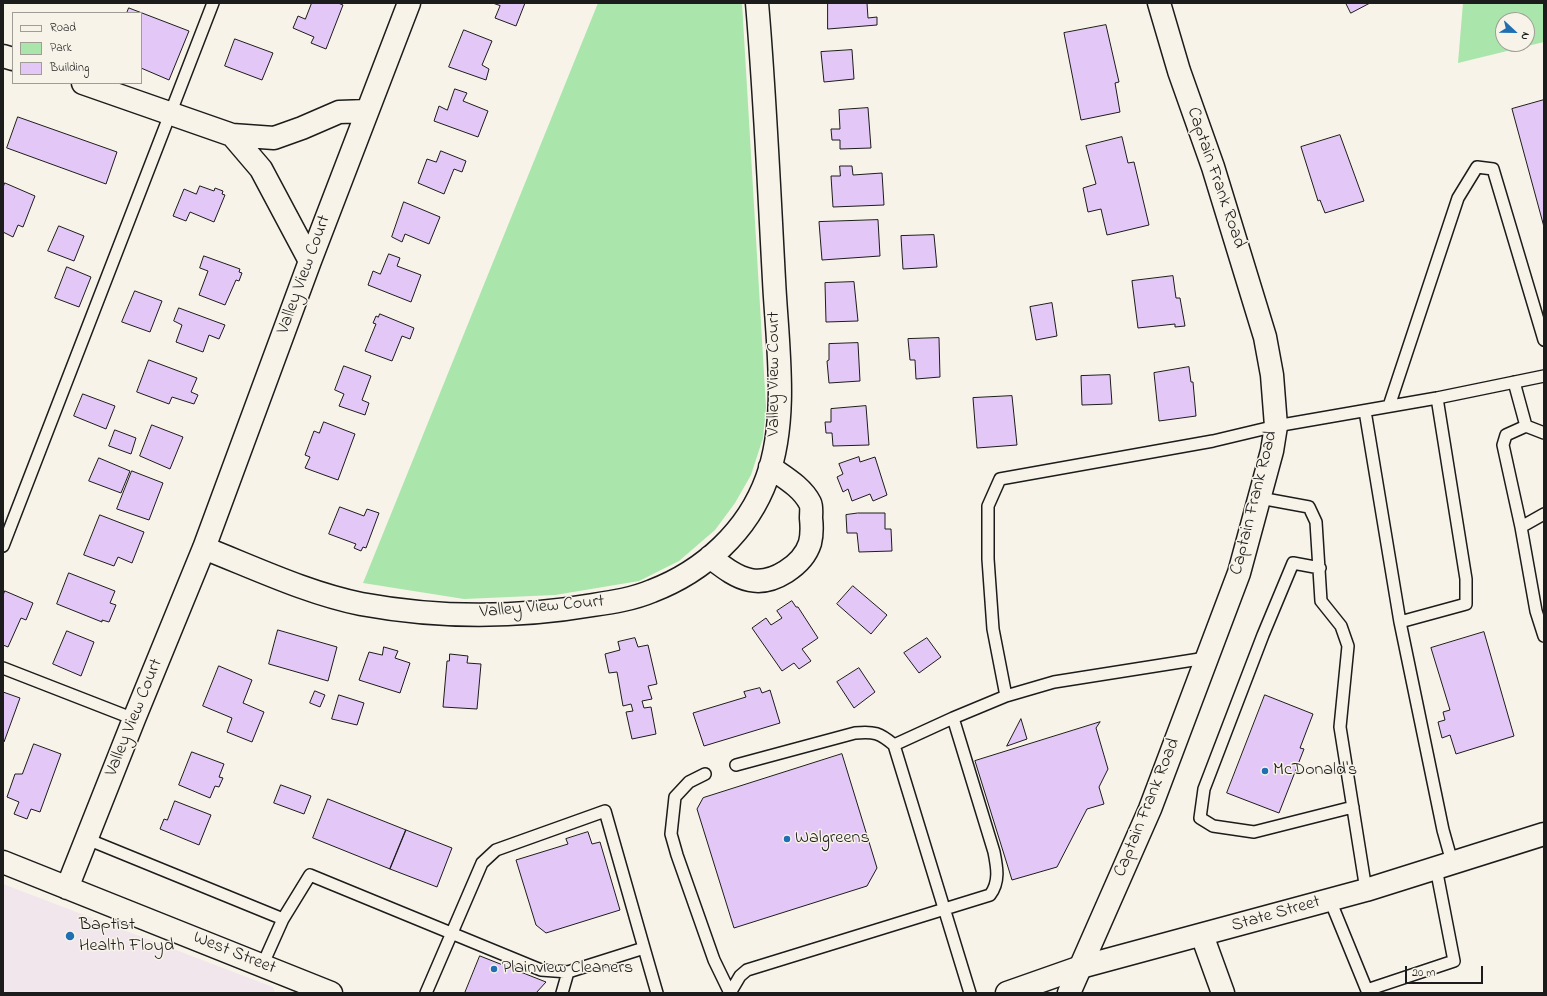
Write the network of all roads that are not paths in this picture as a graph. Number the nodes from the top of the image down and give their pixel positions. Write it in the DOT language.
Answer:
graph roads {
  1 [pos="213,3"];
  2 [pos="409,3"];
  3 [pos="757,3"];
  4 [pos="1159,3"];
  5 [pos="86,84"];
  6 [pos="367,111"];
  7 [pos="171,113"];
  8 [pos="232,135"];
  9 [pos="310,261"];
  10 [pos="1544,340"];
  11 [pos="1544,376"];
  12 [pos="1514,382"];
  13 [pos="1437,398"];
  14 [pos="1389,406"];
  15 [pos="1365,411"];
  16 [pos="1276,426"];
  17 [pos="1526,426"];
  18 [pos="1544,433"];
  19 [pos="770,467"];
  20 [pos="1260,498"];
  21 [pos="1544,514"];
  22 [pos="1521,526"];
  23 [pos="3,546"];
  24 [pos="204,548"];
  25 [pos="710,557"];
  26 [pos="1320,568"];
  27 [pos="1400,622"];
  28 [pos="1544,636"];
  29 [pos="1206,658"];
  30 [pos="3,668"];
  31 [pos="1006,696"];
  32 [pos="953,718"];
  33 [pos="134,720"];
  34 [pos="894,745"];
  35 [pos="736,765"];
  36 [pos="705,774"];
  37 [pos="1353,807"];
  38 [pos="1544,834"];
  39 [pos="87,839"];
  40 [pos="3,862"];
  41 [pos="1444,865"];
  42 [pos="67,888"];
  43 [pos="1366,890"];
  44 [pos="1330,900"];
  45 [pos="944,909"];
  46 [pos="283,919"];
  47 [pos="451,933"];
  48 [pos="1202,935"];
  49 [pos="644,948"];
  50 [pos="262,966"];
  51 [pos="1081,966"];
  52 [pos="568,972"];
  53 [pos="1368,991"];
  54 [pos="331,993"];
  55 [pos="426,993"];
  56 [pos="562,993"];
  57 [pos="657,993"];
  58 [pos="730,993"];
  59 [pos="970,993"];
  60 [pos="1007,993"];
  61 [pos="1069,993"];
  62 [pos="1223,993"];
  1 -- 7 [label="lane"];
  2 -- 6 [label="street, Valley View Court"];
  3 -- 19 [label="street, Valley View Court"];
  4 -- 16 [label="street, Captain Frank Road"];
  5 -- 7 [label="street"];
  6 -- 8 [label="street"];
  6 -- 9 [label="street, Valley View Court"];
  7 -- 8 [label="street"];
  7 -- 23 [label="lane"];
  8 -- 9 [label="street"];
  9 -- 24 [label="street, Valley View Court"];
  10 -- 14 [label="lane"];
  11 -- 12 [label="lane"];
  12 -- 13 [label="lane"];
  12 -- 17 [label="lane"];
  13 -- 14 [label="lane"];
  13 -- 27 [label="lane"];
  14 -- 15 [label="lane"];
  15 -- 16 [label="lane"];
  15 -- 27 [label="lane"];
  16 -- 20 [label="street, Captain Frank Road"];
  16 -- 31 [label="lane"];
  17 -- 18 [label="lane"];
  17 -- 22 [label="lane"];
  19 -- 25 [label="street, Valley View Court"];
  19 -- 25 [label="street"];
  20 -- 26 [label="lane"];
  20 -- 29 [label="street, Captain Frank Road"];
  21 -- 22 [label="lane"];
  22 -- 28 [label="lane"];
  24 -- 25 [label="street, Valley View Court"];
  24 -- 33 [label="street, Valley View Court"];
  26 -- 37 [label="lane"];
  26 -- 37 [label="lane"];
  27 -- 41 [label="lane"];
  29 -- 31 [label="lane"];
  29 -- 51 [label="street, Captain Frank Road"];
  30 -- 33 [label="lane"];
  31 -- 32 [label="lane"];
  32 -- 34 [label="lane"];
  32 -- 45 [label="lane"];
  33 -- 39 [label="street, Valley View Court"];
  34 -- 35 [label="lane"];
  34 -- 45 [label="lane"];
  36 -- 58 [label="lane"];
  37 -- 43 [label="lane"];
  38 -- 41 [label="street, State Street"];
  39 -- 42 [label="street, Valley View Court"];
  39 -- 46 [label="lane"];
  40 -- 42 [label="street, West Street"];
  41 -- 43 [label="street, State Street"];
  41 -- 53 [label="lane"];
  42 -- 50 [label="street, West Street"];
  43 -- 44 [label="street, State Street"];
  44 -- 48 [label="street, State Street"];
  44 -- 53 [label="lane"];
  45 -- 58 [label="lane"];
  45 -- 59 [label="lane"];
  46 -- 47 [label="lane"];
  46 -- 50 [label="lane"];
  47 -- 49 [label="lane"];
  47 -- 52 [label="lane"];
  47 -- 55 [label="lane"];
  48 -- 51 [label="street, State Street"];
  48 -- 62 [label="street"];
  49 -- 52 [label="lane"];
  49 -- 57 [label="lane"];
  50 -- 54 [label="street, West Street"];
  51 -- 60 [label="street, State Street"];
  51 -- 61 [label="street, Captain Frank Road"];
  52 -- 56 [label="lane"];
}
